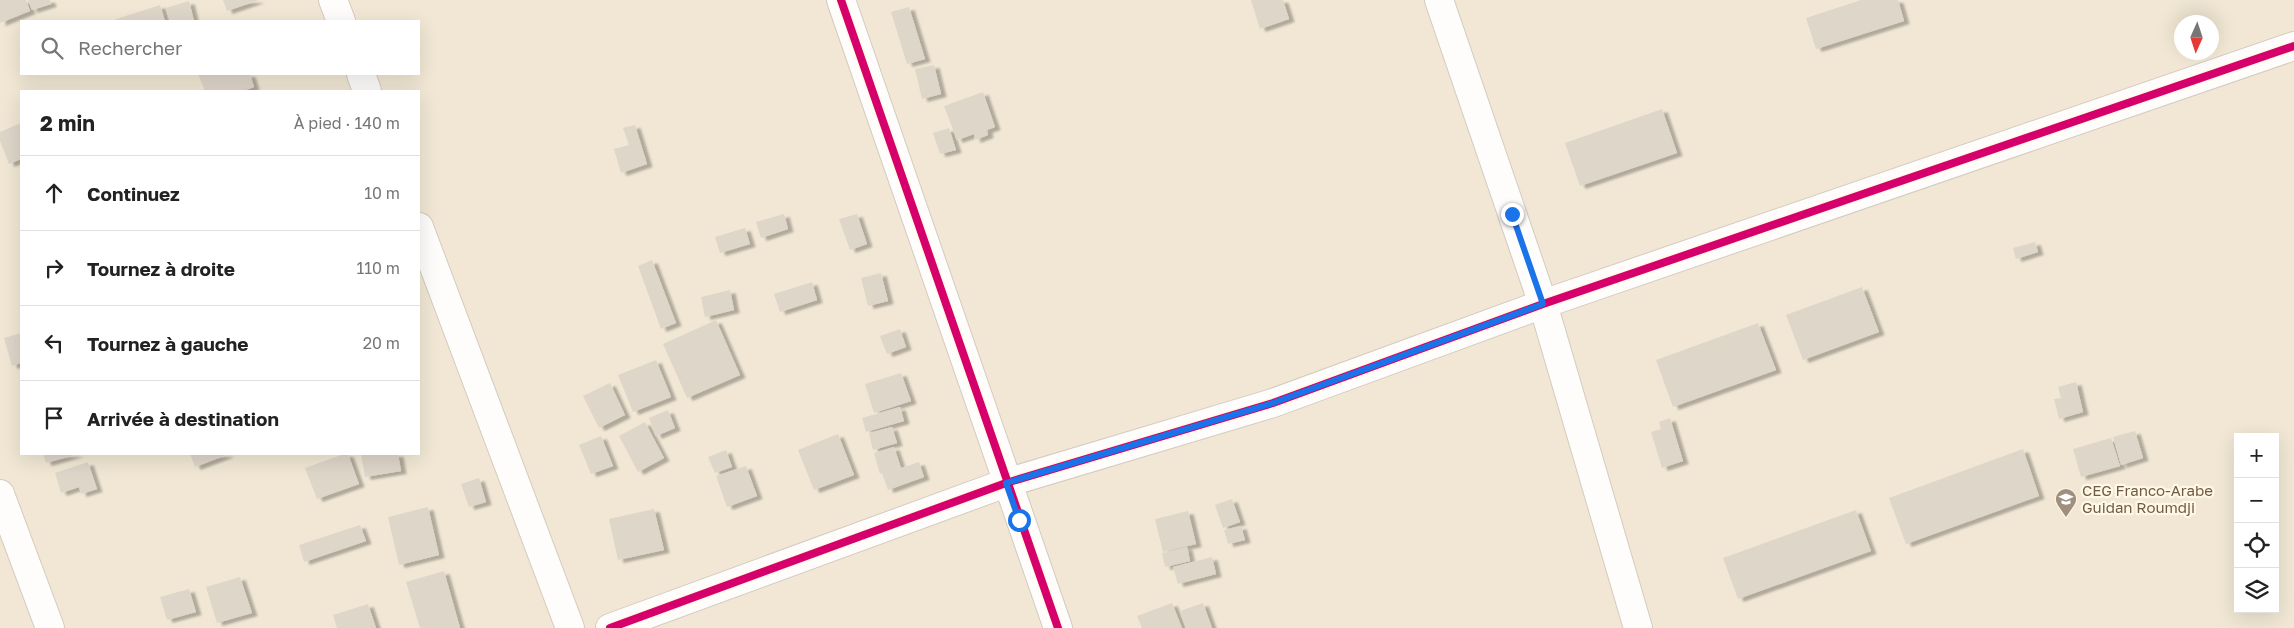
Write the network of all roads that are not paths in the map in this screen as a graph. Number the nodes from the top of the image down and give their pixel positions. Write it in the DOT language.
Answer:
graph roads {
  1 [pos="333,0"];
  2 [pos="841,0"];
  3 [pos="1439,0"];
  4 [pos="341,20"];
  5 [pos="2294,46"];
  6 [pos="361,75"];
  7 [pos="367,90"];
  8 [pos="420,231"];
  9 [pos="1543,304"];
  10 [pos="1006,483"];
  11 [pos="0,494"];
  12 [pos="50,628"];
  13 [pos="570,628"];
  14 [pos="610,628"];
  15 [pos="1058,628"];
  16 [pos="1638,628"];
  1 -- 4 [label="street"];
  2 -- 10 [label="street"];
  3 -- 9 [label="street"];
  5 -- 9 [label="street"];
  6 -- 7 [label="street"];
  8 -- 13 [label="street"];
  9 -- 10 [label="street"];
  9 -- 16 [label="street"];
  10 -- 14 [label="street"];
  10 -- 15 [label="street"];
  11 -- 12 [label="street"];
}
